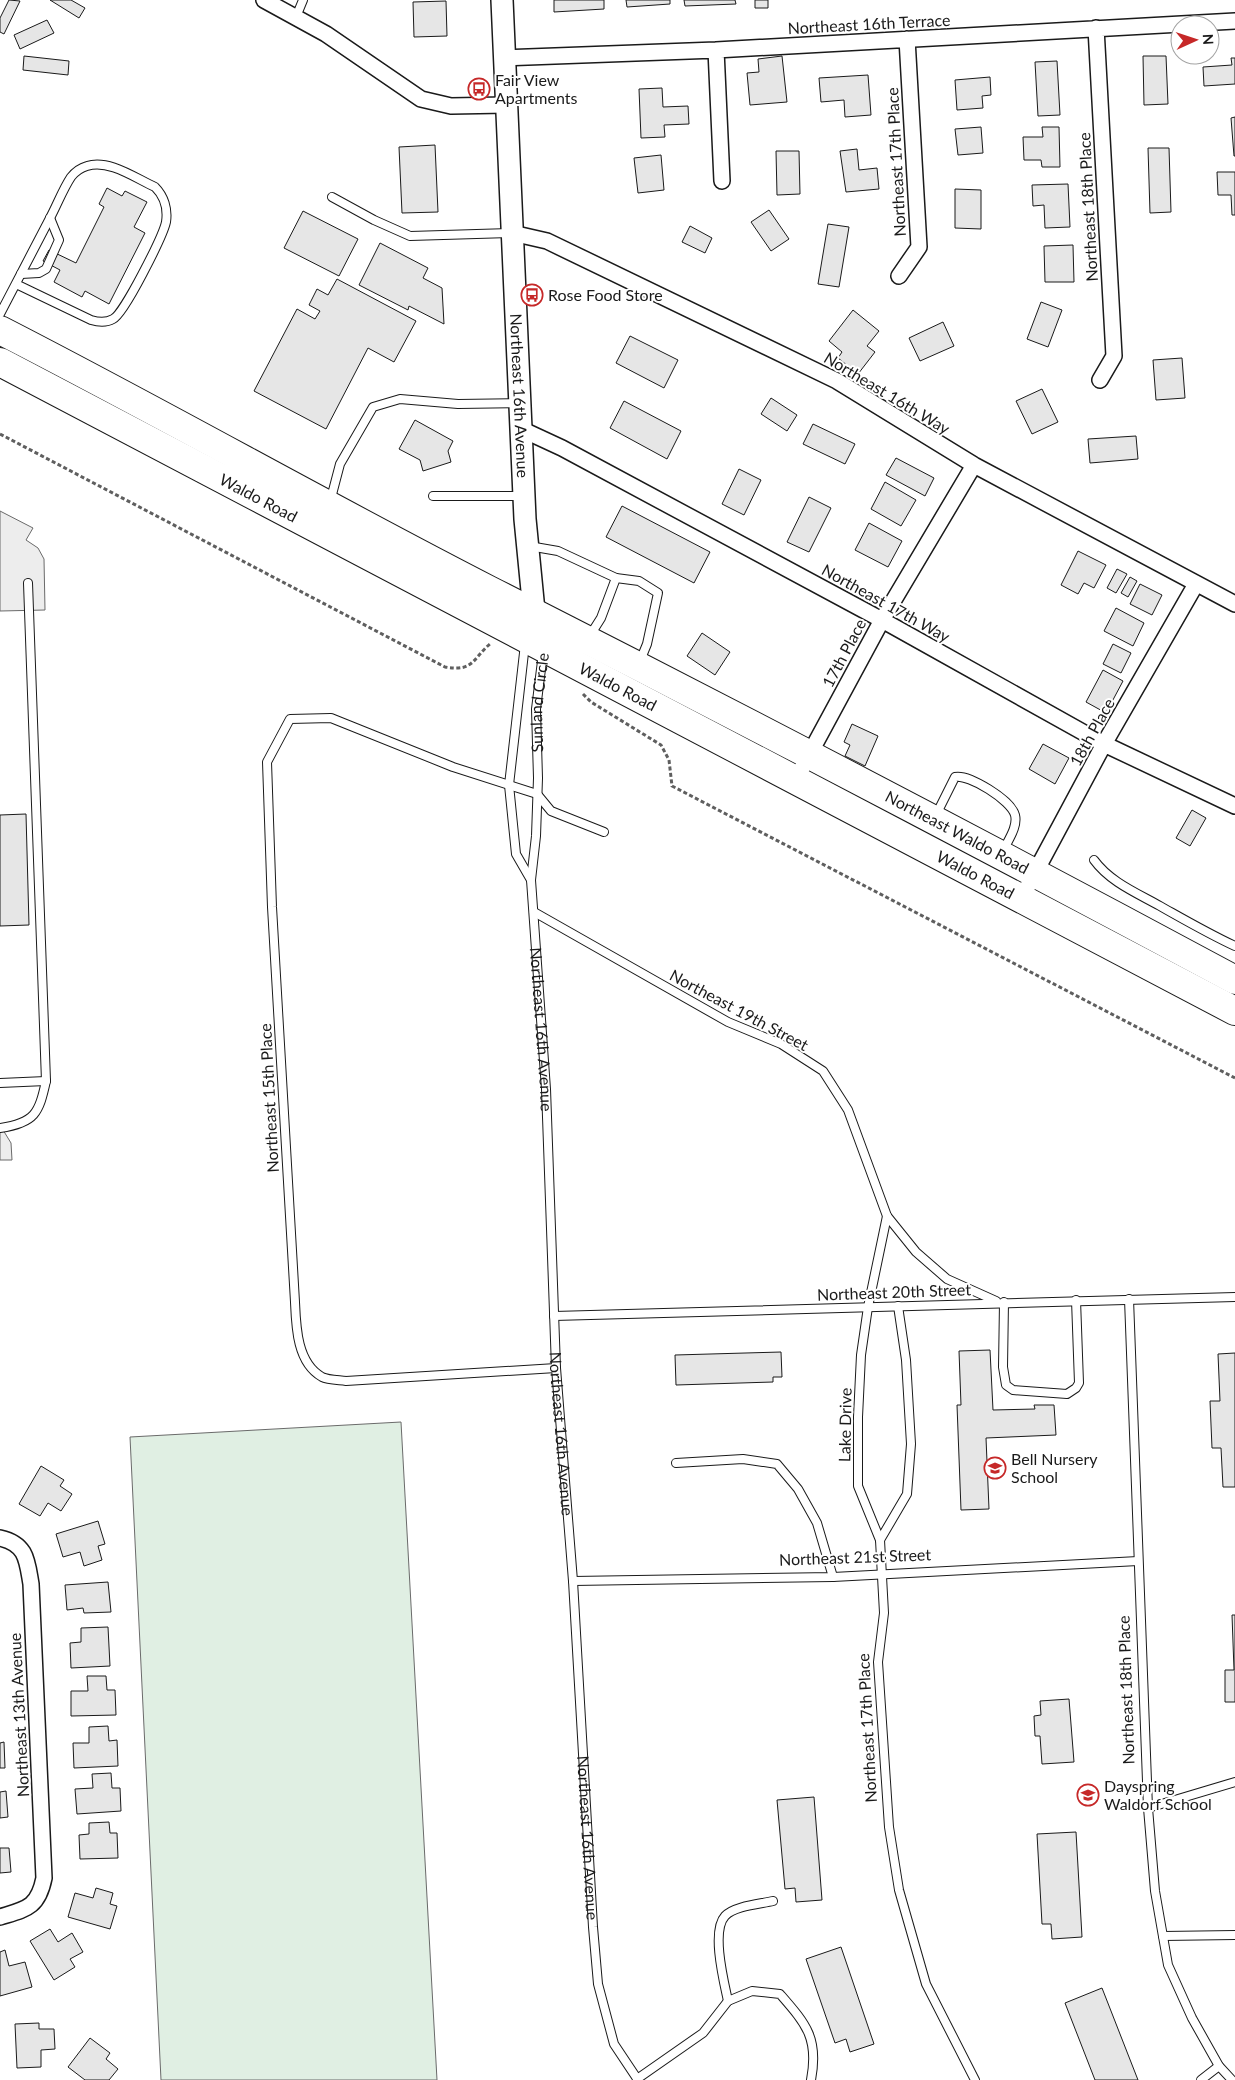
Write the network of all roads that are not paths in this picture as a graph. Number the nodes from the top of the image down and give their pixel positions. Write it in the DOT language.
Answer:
graph roads {
  1 [pos="264,0"];
  2 [pos="303,0"];
  3 [pos="502,0"];
  4 [pos="296,17"];
  5 [pos="1235,21"];
  6 [pos="1096,28"];
  7 [pos="906,39"];
  8 [pos="716,50"];
  9 [pos="504,58"];
  10 [pos="506,105"];
  11 [pos="722,181"];
  12 [pos="332,197"];
  13 [pos="50,218"];
  14 [pos="512,234"];
  15 [pos="21,274"];
  16 [pos="899,276"];
  17 [pos="16,284"];
  18 [pos="0,314"];
  19 [pos="0,330"];
  20 [pos="0,362"];
  21 [pos="1100,380"];
  22 [pos="519,403"];
  23 [pos="521,428"];
  24 [pos="974,465"];
  25 [pos="433,496"];
  26 [pos="524,496"];
  27 [pos="329,504"];
  28 [pos="527,546"];
  29 [pos="616,578"];
  30 [pos="28,583"];
  31 [pos="1196,584"];
  32 [pos="1235,604"];
  33 [pos="534,611"];
  34 [pos="882,620"];
  35 [pos="587,640"];
  36 [pos="534,642"];
  37 [pos="638,667"];
  38 [pos="679,687"];
  39 [pos="1104,744"];
  40 [pos="809,756"];
  41 [pos="795,782"];
  42 [pos="509,784"];
  43 [pos="537,794"];
  44 [pos="1235,806"];
  45 [pos="934,820"];
  46 [pos="604,832"];
  47 [pos="1001,855"];
  48 [pos="1094,860"];
  49 [pos="1036,873"];
  50 [pos="532,880"];
  51 [pos="1022,899"];
  52 [pos="534,912"];
  53 [pos="1235,946"];
  54 [pos="1235,980"];
  55 [pos="1235,1011"];
  56 [pos="46,1081"];
  57 [pos="0,1083"];
  58 [pos="0,1128"];
  59 [pos="887,1216"];
  60 [pos="1235,1297"];
  61 [pos="1076,1300"];
  62 [pos="1129,1300"];
  63 [pos="1001,1302"];
  64 [pos="898,1306"];
  65 [pos="868,1307"];
  66 [pos="554,1316"];
  67 [pos="556,1368"];
  68 [pos="676,1463"];
  69 [pos="6,1539"];
  70 [pos="880,1540"];
  71 [pos="1138,1561"];
  72 [pos="883,1573"];
  73 [pos="833,1577"];
  74 [pos="573,1581"];
  75 [pos="1235,1782"];
  76 [pos="1148,1808"];
  77 [pos="773,1901"];
  78 [pos="0,1917"];
  79 [pos="1235,1935"];
  80 [pos="1163,1936"];
  81 [pos="728,2001"];
  82 [pos="1219,2066"];
  83 [pos="637,2080"];
  84 [pos="811,2080"];
  85 [pos="974,2080"];
  86 [pos="1201,2080"];
  87 [pos="1232,2080"];
  1 -- 4 [label="street"];
  2 -- 4 [label="lane"];
  3 -- 9 [label="street, Northeast 16th Avenue"];
  4 -- 10 [label="street"];
  5 -- 6 [label="street, Northeast 16th Terrace"];
  6 -- 7 [label="street, Northeast 16th Terrace"];
  6 -- 21 [label="street, Northeast 18th Place"];
  7 -- 8 [label="street, Northeast 16th Terrace"];
  7 -- 16 [label="street, Northeast 17th Place"];
  8 -- 9 [label="street, Northeast 16th Terrace"];
  8 -- 11 [label="street"];
  9 -- 10 [label="street, Northeast 16th Avenue"];
  10 -- 14 [label="street, Northeast 16th Avenue"];
  12 -- 14 [label="lane"];
  13 -- 15 [label="lane"];
  13 -- 15 [label="lane"];
  13 -- 17 [label="lane"];
  14 -- 22 [label="street, Northeast 16th Avenue"];
  14 -- 24 [label="street, Northeast 16th Way"];
  15 -- 17 [label="lane"];
  17 -- 18 [label="lane"];
  19 -- 27 [label="highway, Waldo Road"];
  20 -- 36 [label="highway, Waldo Road"];
  22 -- 23 [label="street, Northeast 16th Avenue"];
  22 -- 27 [label="lane"];
  23 -- 26 [label="street, Northeast 16th Avenue"];
  23 -- 34 [label="street, Northeast 17th Way"];
  24 -- 31 [label="street, Northeast 16th Way"];
  24 -- 34 [label="street, 17th Place"];
  25 -- 26 [label="lane"];
  26 -- 28 [label="street, Northeast 16th Avenue"];
  27 -- 33 [label="highway, Waldo Road"];
  28 -- 29 [label="lane"];
  28 -- 33 [label="street, Northeast 16th Avenue"];
  29 -- 35 [label="lane"];
  29 -- 37 [label="lane"];
  30 -- 56 [label="lane"];
  31 -- 32 [label="street, Northeast 16th Way"];
  31 -- 39 [label="street, 18th Place"];
  33 -- 35 [label="highway, Waldo Road"];
  33 -- 36 [label="street, Sunland Circle"];
  34 -- 39 [label="street, Northeast 17th Way"];
  34 -- 40 [label="street, 17th Place"];
  35 -- 37 [label="highway, Waldo Road"];
  36 -- 41 [label="highway, Waldo Road"];
  36 -- 42 [label="lane, Sunland Circle"];
  36 -- 43 [label="lane, Sunland Circle"];
  37 -- 38 [label="highway, Waldo Road"];
  38 -- 40 [label="highway, Northeast Waldo Road"];
  39 -- 44 [label="street, Northeast 17th Way"];
  39 -- 49 [label="street, 18th Place"];
  40 -- 41 [label="street, 17th Place"];
  40 -- 45 [label="highway, Northeast Waldo Road"];
  41 -- 51 [label="highway, Waldo Road"];
  42 -- 43 [label="lane"];
  42 -- 50 [label="lane, Northeast 16th Avenue"];
  42 -- 67 [label="lane, Northeast 15th Place"];
  43 -- 46 [label="lane"];
  43 -- 50 [label="lane, Sunland Circle"];
  45 -- 47 [label="highway, Northeast Waldo Road"];
  45 -- 47 [label="lane"];
  47 -- 49 [label="highway, Northeast Waldo Road"];
  48 -- 53 [label="lane"];
  49 -- 51 [label="street, 18th Place"];
  49 -- 54 [label="highway, Northeast Waldo Road"];
  50 -- 52 [label="lane, Northeast 16th Avenue"];
  51 -- 55 [label="highway, Waldo Road"];
  52 -- 59 [label="lane, Northeast 19th Street"];
  52 -- 66 [label="lane, Northeast 16th Avenue"];
  56 -- 57 [label="lane"];
  56 -- 58 [label="lane"];
  59 -- 63 [label="lane, Northeast 19th Street"];
  59 -- 65 [label="lane, Lake Drive"];
  60 -- 62 [label="lane, Northeast 20th Street"];
  61 -- 62 [label="lane, Northeast 20th Street"];
  61 -- 63 [label="lane, Northeast 20th Street"];
  61 -- 63 [label="lane"];
  62 -- 71 [label="lane, Northeast 18th Place"];
  63 -- 64 [label="lane, Northeast 20th Street"];
  64 -- 65 [label="lane, Northeast 20th Street"];
  64 -- 70 [label="lane"];
  65 -- 66 [label="lane, Northeast 20th Street"];
  65 -- 70 [label="lane, Lake Drive"];
  66 -- 67 [label="lane, Northeast 16th Avenue"];
  67 -- 74 [label="lane, Northeast 16th Avenue"];
  68 -- 73 [label="lane"];
  69 -- 78 [label="street, Northeast 13th Avenue"];
  70 -- 72 [label="lane, Northeast 17th Place"];
  71 -- 72 [label="lane, Northeast 21st Street"];
  71 -- 76 [label="lane, Northeast 18th Place"];
  72 -- 73 [label="lane, Northeast 21st Street"];
  72 -- 85 [label="lane, Northeast 17th Place"];
  73 -- 74 [label="lane, Northeast 21st Street"];
  74 -- 83 [label="lane, Northeast 16th Avenue"];
  75 -- 76 [label="lane"];
  76 -- 80 [label="lane, Northeast 18th Place"];
  77 -- 81 [label="lane"];
  79 -- 80 [label="lane"];
  80 -- 82 [label="lane, Northeast 18th Place"];
  81 -- 83 [label="lane"];
  81 -- 84 [label="lane"];
  82 -- 86 [label="lane"];
  82 -- 87 [label="lane, Northeast 18th Place"];
}
